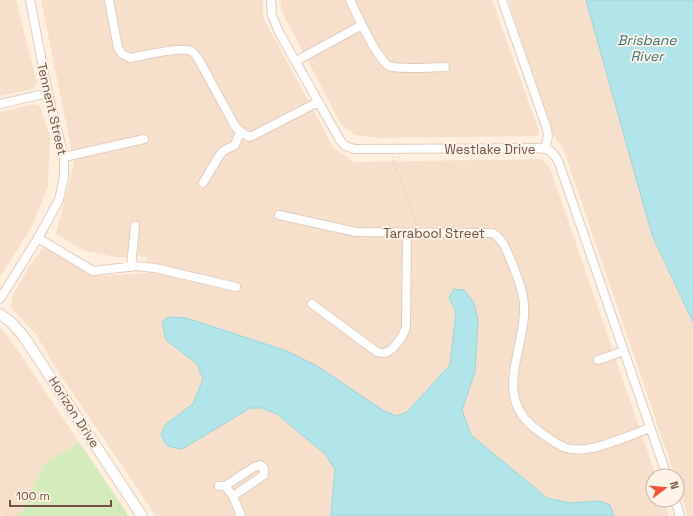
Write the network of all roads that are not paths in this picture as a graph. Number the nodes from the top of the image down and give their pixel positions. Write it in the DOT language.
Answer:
graph roads {
  1 [pos="30,0"];
  2 [pos="109,0"];
  3 [pos="271,0"];
  4 [pos="350,0"];
  5 [pos="502,0"];
  6 [pos="362,25"];
  7 [pos="296,61"];
  8 [pos="445,67"];
  9 [pos="48,93"];
  10 [pos="318,102"];
  11 [pos="0,104"];
  12 [pos="240,132"];
  13 [pos="144,139"];
  14 [pos="545,149"];
  15 [pos="64,157"];
  16 [pos="203,183"];
  17 [pos="279,214"];
  18 [pos="135,226"];
  19 [pos="407,234"];
  20 [pos="38,238"];
  21 [pos="131,267"];
  22 [pos="236,287"];
  23 [pos="0,299"];
  24 [pos="312,304"];
  25 [pos="0,314"];
  26 [pos="624,351"];
  27 [pos="598,360"];
  28 [pos="650,428"];
  29 [pos="663,468"];
  30 [pos="233,496"];
  31 [pos="142,516"];
  32 [pos="241,516"];
  1 -- 9 [label="street, Tennent Street"];
  2 -- 12 [label="street"];
  3 -- 7 [label="street, Westlake Drive"];
  4 -- 6 [label="street"];
  5 -- 14 [label="street"];
  6 -- 7 [label="street"];
  6 -- 8 [label="street"];
  7 -- 10 [label="street, Westlake Drive"];
  9 -- 11 [label="street"];
  9 -- 15 [label="street, Tennent Street"];
  10 -- 12 [label="street"];
  10 -- 14 [label="street, Westlake Drive"];
  12 -- 16 [label="street"];
  13 -- 15 [label="street"];
  14 -- 26 [label="street, Westlake Drive"];
  15 -- 20 [label="street, Tennent Street"];
  17 -- 19 [label="street, Tarrabool Street"];
  18 -- 21 [label="street"];
  19 -- 24 [label="street"];
  19 -- 28 [label="street, Tarrabool Street"];
  20 -- 21 [label="street"];
  20 -- 23 [label="street, Tennent Street"];
  21 -- 22 [label="street"];
  25 -- 31 [label="street, Horizon Drive"];
  26 -- 27 [label="street"];
  26 -- 28 [label="street, Westlake Drive"];
  28 -- 29 [label="street, Westlake Drive"];
  30 -- 30 [label="street"];
  30 -- 32 [label="street"];
}
